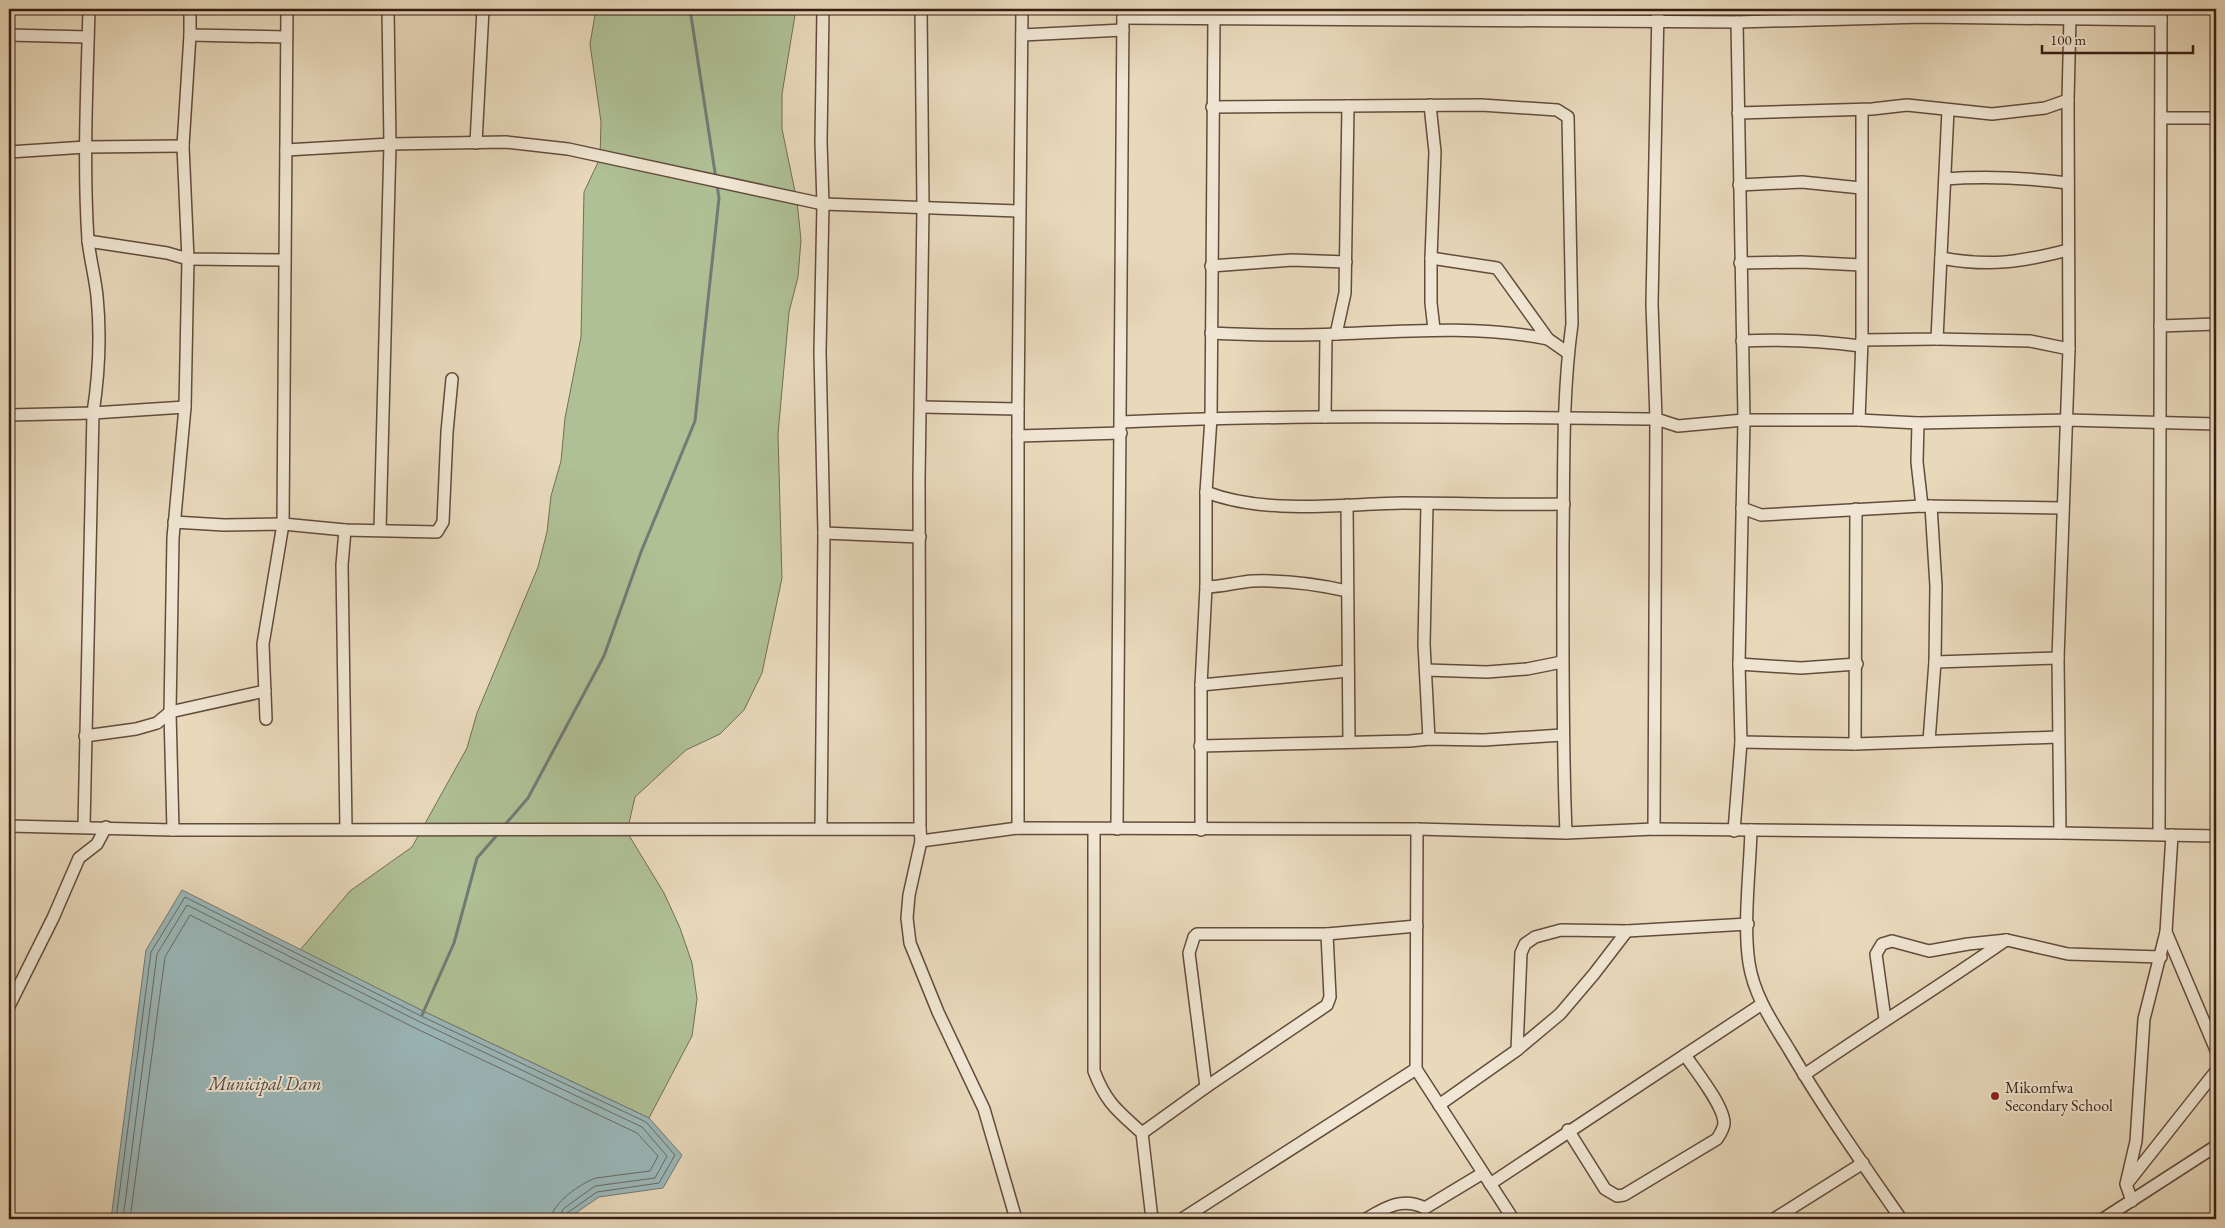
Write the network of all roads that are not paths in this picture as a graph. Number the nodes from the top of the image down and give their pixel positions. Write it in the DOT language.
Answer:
graph roads {
  1 [pos="89,9"];
  2 [pos="190,9"];
  3 [pos="287,9"];
  4 [pos="388,9"];
  5 [pos="483,9"];
  6 [pos="823,9"];
  7 [pos="921,9"];
  8 [pos="1022,9"];
  9 [pos="1658,9"];
  10 [pos="2161,14"];
  11 [pos="2070,17"];
  12 [pos="1214,18"];
  13 [pos="1123,19"];
  14 [pos="1658,21"];
  15 [pos="1736,22"];
  16 [pos="9,35"];
  17 [pos="190,35"];
  18 [pos="1022,35"];
  19 [pos="88,37"];
  20 [pos="286,37"];
  21 [pos="2068,100"];
  22 [pos="1430,105"];
  23 [pos="1348,106"];
  24 [pos="1212,107"];
  25 [pos="1862,110"];
  26 [pos="1948,110"];
  27 [pos="1738,113"];
  28 [pos="2161,118"];
  29 [pos="2216,118"];
  30 [pos="476,143"];
  31 [pos="390,144"];
  32 [pos="183,146"];
  33 [pos="86,147"];
  34 [pos="286,150"];
  35 [pos="9,152"];
  36 [pos="1945,179"];
  37 [pos="2068,183"];
  38 [pos="1739,185"];
  39 [pos="1861,188"];
  40 [pos="823,204"];
  41 [pos="923,208"];
  42 [pos="1019,211"];
  43 [pos="88,241"];
  44 [pos="2068,250"];
  45 [pos="1431,258"];
  46 [pos="1941,258"];
  47 [pos="188,259"];
  48 [pos="284,260"];
  49 [pos="1346,262"];
  50 [pos="1740,263"];
  51 [pos="1861,265"];
  52 [pos="1211,266"];
  53 [pos="2216,324"];
  54 [pos="2160,326"];
  55 [pos="1434,329"];
  56 [pos="1211,333"];
  57 [pos="1331,334"];
  58 [pos="1548,339"];
  59 [pos="1937,339"];
  60 [pos="1742,341"];
  61 [pos="1861,343"];
  62 [pos="2069,349"];
  63 [pos="1568,353"];
  64 [pos="452,379"];
  65 [pos="922,406"];
  66 [pos="185,407"];
  67 [pos="1018,409"];
  68 [pos="93,413"];
  69 [pos="9,415"];
  70 [pos="1326,417"];
  71 [pos="1211,418"];
  72 [pos="1566,418"];
  73 [pos="1656,419"];
  74 [pos="1744,420"];
  75 [pos="1859,420"];
  76 [pos="2067,420"];
  77 [pos="1918,423"];
  78 [pos="2159,423"];
  79 [pos="2216,424"];
  80 [pos="1121,428"];
  81 [pos="1018,436"];
  82 [pos="1206,492"];
  83 [pos="1426,504"];
  84 [pos="1564,504"];
  85 [pos="1347,505"];
  86 [pos="1926,506"];
  87 [pos="1742,508"];
  88 [pos="2062,508"];
  89 [pos="1856,509"];
  90 [pos="174,522"];
  91 [pos="284,524"];
  92 [pos="345,530"];
  93 [pos="380,530"];
  94 [pos="824,533"];
  95 [pos="920,537"];
  96 [pos="1206,587"];
  97 [pos="1347,592"];
  98 [pos="2058,658"];
  99 [pos="1562,662"];
  100 [pos="1935,662"];
  101 [pos="1740,664"];
  102 [pos="1857,664"];
  103 [pos="1426,670"];
  104 [pos="1348,671"];
  105 [pos="1201,685"];
  106 [pos="265,691"];
  107 [pos="170,712"];
  108 [pos="266,719"];
  109 [pos="1562,735"];
  110 [pos="85,736"];
  111 [pos="2058,737"];
  112 [pos="1429,739"];
  113 [pos="1349,741"];
  114 [pos="1929,741"];
  115 [pos="1741,742"];
  116 [pos="1855,744"];
  117 [pos="1200,746"];
  118 [pos="9,826"];
  119 [pos="84,826"];
  120 [pos="106,827"];
  121 [pos="1018,828"];
  122 [pos="1094,829"];
  123 [pos="1117,829"];
  124 [pos="1417,829"];
  125 [pos="1654,829"];
  126 [pos="172,830"];
  127 [pos="346,830"];
  128 [pos="821,830"];
  129 [pos="1201,830"];
  130 [pos="1752,830"];
  131 [pos="1734,831"];
  132 [pos="1566,833"];
  133 [pos="2060,833"];
  134 [pos="2158,834"];
  135 [pos="921,835"];
  136 [pos="2172,835"];
  137 [pos="2216,836"];
  138 [pos="1748,924"];
  139 [pos="1417,926"];
  140 [pos="1627,931"];
  141 [pos="2166,932"];
  142 [pos="1327,934"];
  143 [pos="2007,940"];
  144 [pos="2161,957"];
  145 [pos="1762,1004"];
  146 [pos="9,1006"];
  147 [pos="1885,1019"];
  148 [pos="1517,1050"];
  149 [pos="2216,1050"];
  150 [pos="1684,1055"];
  151 [pos="1416,1069"];
  152 [pos="2216,1071"];
  153 [pos="1804,1075"];
  154 [pos="1206,1087"];
  155 [pos="1439,1105"];
  156 [pos="1568,1130"];
  157 [pos="1142,1134"];
  158 [pos="2216,1146"];
  159 [pos="1863,1163"];
  160 [pos="1483,1173"];
  161 [pos="1490,1184"];
  162 [pos="2126,1184"];
  163 [pos="2132,1201"];
  164 [pos="1016,1219"];
  165 [pos="1152,1219"];
  166 [pos="1182,1219"];
  167 [pos="1366,1219"];
  168 [pos="1513,1219"];
  169 [pos="1774,1219"];
  170 [pos="1901,1219"];
  171 [pos="2104,1219"];
  1 -- 19 [label="street"];
  2 -- 17 [label="street"];
  3 -- 20 [label="street"];
  4 -- 31 [label="street"];
  5 -- 30 [label="street"];
  6 -- 40 [label="street"];
  7 -- 41 [label="street"];
  8 -- 18 [label="street"];
  9 -- 14 [label="street"];
  10 -- 11 [label="street"];
  10 -- 28 [label="street"];
  11 -- 15 [label="street"];
  11 -- 21 [label="street"];
  12 -- 13 [label="street"];
  12 -- 14 [label="street"];
  12 -- 24 [label="street"];
  13 -- 18 [label="street"];
  13 -- 80 [label="street"];
  14 -- 15 [label="street"];
  14 -- 73 [label="street"];
  15 -- 27 [label="street"];
  16 -- 19 [label="street"];
  17 -- 20 [label="street"];
  17 -- 32 [label="street"];
  18 -- 42 [label="street"];
  19 -- 33 [label="street"];
  20 -- 34 [label="street"];
  21 -- 26 [label="street"];
  21 -- 37 [label="street"];
  22 -- 23 [label="street"];
  22 -- 45 [label="street"];
  22 -- 63 [label="street"];
  23 -- 24 [label="street"];
  23 -- 49 [label="street"];
  24 -- 52 [label="street"];
  25 -- 26 [label="street"];
  25 -- 27 [label="street"];
  25 -- 39 [label="street"];
  26 -- 36 [label="street"];
  27 -- 38 [label="street"];
  28 -- 29 [label="street"];
  28 -- 54 [label="street"];
  30 -- 31 [label="street"];
  30 -- 40 [label="street"];
  31 -- 34 [label="street"];
  31 -- 93 [label="street"];
  32 -- 33 [label="street"];
  32 -- 47 [label="street"];
  33 -- 35 [label="street"];
  33 -- 43 [label="street"];
  34 -- 48 [label="street"];
  36 -- 37 [label="street"];
  36 -- 46 [label="street"];
  37 -- 44 [label="street"];
  38 -- 39 [label="street"];
  38 -- 50 [label="street"];
  39 -- 51 [label="street"];
  40 -- 41 [label="street"];
  40 -- 94 [label="street"];
  41 -- 42 [label="street"];
  41 -- 65 [label="street"];
  42 -- 67 [label="street"];
  43 -- 47 [label="street"];
  43 -- 68 [label="street"];
  44 -- 46 [label="street"];
  44 -- 62 [label="street"];
  45 -- 55 [label="street"];
  45 -- 58 [label="street"];
  46 -- 59 [label="street"];
  47 -- 48 [label="street"];
  47 -- 66 [label="street"];
  48 -- 91 [label="street"];
  49 -- 52 [label="street"];
  49 -- 57 [label="street"];
  50 -- 51 [label="street"];
  50 -- 60 [label="street"];
  51 -- 61 [label="street"];
  52 -- 56 [label="street"];
  53 -- 54 [label="street"];
  54 -- 78 [label="street"];
  55 -- 57 [label="street"];
  55 -- 58 [label="street"];
  56 -- 57 [label="street"];
  56 -- 71 [label="street"];
  57 -- 70 [label="street"];
  58 -- 63 [label="street"];
  59 -- 61 [label="street"];
  59 -- 62 [label="street"];
  60 -- 61 [label="street"];
  60 -- 74 [label="street"];
  61 -- 75 [label="street"];
  62 -- 76 [label="street"];
  63 -- 72 [label="street"];
  64 -- 93 [label="street"];
  65 -- 67 [label="street"];
  65 -- 95 [label="street"];
  66 -- 68 [label="street"];
  66 -- 90 [label="street"];
  67 -- 81 [label="street"];
  68 -- 69 [label="street"];
  68 -- 110 [label="street"];
  70 -- 71 [label="street"];
  70 -- 72 [label="street"];
  71 -- 80 [label="street"];
  71 -- 82 [label="street"];
  72 -- 73 [label="street"];
  72 -- 84 [label="street"];
  73 -- 74 [label="street"];
  73 -- 125 [label="street"];
  74 -- 75 [label="street"];
  74 -- 87 [label="street"];
  75 -- 77 [label="street"];
  76 -- 77 [label="street"];
  76 -- 78 [label="street"];
  76 -- 88 [label="street"];
  77 -- 86 [label="street"];
  78 -- 79 [label="street"];
  78 -- 134 [label="street"];
  80 -- 81 [label="street"];
  80 -- 123 [label="street"];
  81 -- 121 [label="street"];
  82 -- 85 [label="street"];
  82 -- 96 [label="street"];
  83 -- 84 [label="street"];
  83 -- 85 [label="street"];
  83 -- 103 [label="street"];
  84 -- 99 [label="street"];
  85 -- 97 [label="street"];
  86 -- 88 [label="street"];
  86 -- 89 [label="street"];
  86 -- 100 [label="street"];
  87 -- 89 [label="street"];
  87 -- 101 [label="street"];
  88 -- 98 [label="street"];
  89 -- 102 [label="street"];
  90 -- 91 [label="street"];
  90 -- 107 [label="street"];
  91 -- 92 [label="street"];
  91 -- 106 [label="street"];
  92 -- 93 [label="street"];
  92 -- 127 [label="street"];
  94 -- 95 [label="street"];
  94 -- 128 [label="street"];
  95 -- 135 [label="street"];
  96 -- 97 [label="street"];
  96 -- 105 [label="street"];
  97 -- 104 [label="street"];
  98 -- 100 [label="street"];
  98 -- 111 [label="street"];
  99 -- 103 [label="street"];
  99 -- 109 [label="street"];
  100 -- 114 [label="street"];
  101 -- 102 [label="street"];
  101 -- 115 [label="street"];
  102 -- 116 [label="street"];
  103 -- 112 [label="street"];
  104 -- 105 [label="street"];
  104 -- 113 [label="street"];
  105 -- 117 [label="street"];
  106 -- 107 [label="street"];
  106 -- 108 [label="street"];
  107 -- 110 [label="street"];
  107 -- 126 [label="street"];
  109 -- 112 [label="street"];
  109 -- 132 [label="street"];
  110 -- 119 [label="street"];
  111 -- 114 [label="street"];
  111 -- 133 [label="street"];
  112 -- 113 [label="street"];
  113 -- 117 [label="street"];
  114 -- 116 [label="street"];
  115 -- 116 [label="street"];
  115 -- 131 [label="street"];
  117 -- 129 [label="street"];
  118 -- 119 [label="street"];
  119 -- 120 [label="street"];
  120 -- 126 [label="street"];
  120 -- 146 [label="street"];
  121 -- 122 [label="street"];
  121 -- 135 [label="street"];
  122 -- 123 [label="street"];
  122 -- 157 [label="street"];
  123 -- 129 [label="street"];
  124 -- 129 [label="street"];
  124 -- 132 [label="street"];
  124 -- 139 [label="street"];
  125 -- 131 [label="street"];
  125 -- 132 [label="street"];
  126 -- 127 [label="street"];
  127 -- 128 [label="street"];
  128 -- 135 [label="street"];
  130 -- 131 [label="street"];
  130 -- 133 [label="street"];
  130 -- 138 [label="street"];
  133 -- 134 [label="street"];
  134 -- 136 [label="street"];
  135 -- 164 [label="street"];
  136 -- 137 [label="street"];
  136 -- 141 [label="street"];
  138 -- 140 [label="street"];
  138 -- 145 [label="street"];
  139 -- 142 [label="street"];
  139 -- 151 [label="street"];
  140 -- 148 [label="street"];
  140 -- 148 [label="street"];
  141 -- 144 [label="street"];
  141 -- 149 [label="street"];
  142 -- 154 [label="street"];
  142 -- 154 [label="street"];
  143 -- 144 [label="street"];
  143 -- 147 [label="street"];
  143 -- 147 [label="street"];
  144 -- 162 [label="street"];
  145 -- 150 [label="street"];
  145 -- 153 [label="street"];
  147 -- 153 [label="street"];
  148 -- 155 [label="street"];
  150 -- 156 [label="street"];
  150 -- 156 [label="street"];
  151 -- 155 [label="street"];
  151 -- 166 [label="street"];
  152 -- 162 [label="street"];
  153 -- 159 [label="street"];
  154 -- 157 [label="street"];
  155 -- 160 [label="street"];
  156 -- 161 [label="street"];
  157 -- 165 [label="street"];
  158 -- 163 [label="street"];
  159 -- 169 [label="street"];
  159 -- 170 [label="street"];
  160 -- 161 [label="street"];
  160 -- 167 [label="street"];
  161 -- 168 [label="street"];
  162 -- 163 [label="street"];
  163 -- 171 [label="street"];
}
